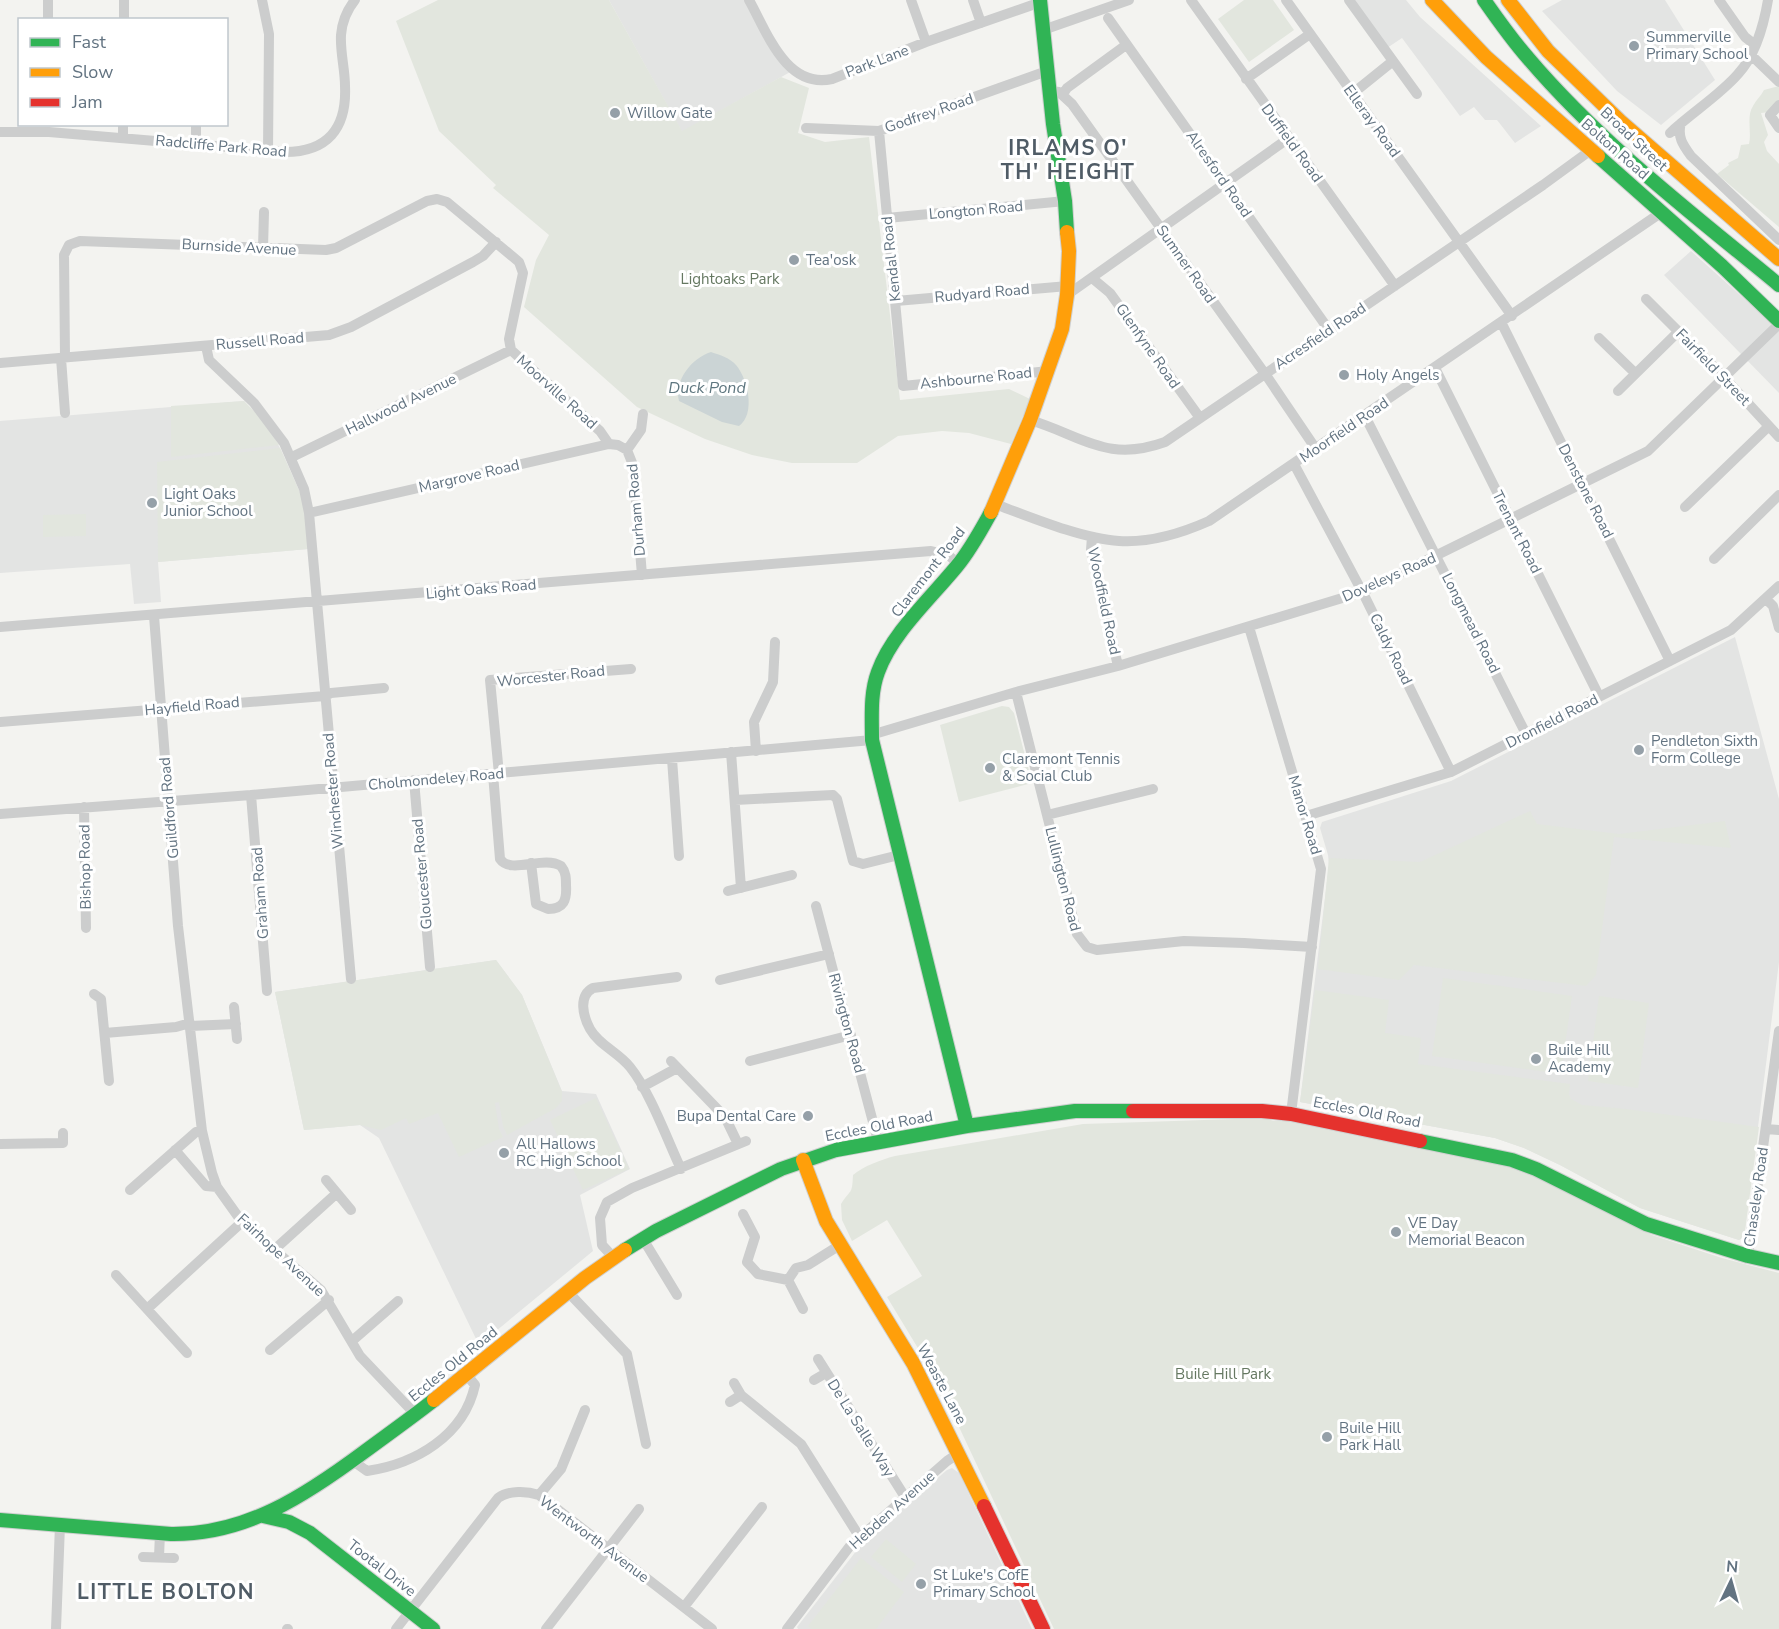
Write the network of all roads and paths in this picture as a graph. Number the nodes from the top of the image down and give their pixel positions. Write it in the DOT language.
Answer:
graph roads {
  1 [pos="48,0"];
  2 [pos="124,0"];
  3 [pos="261,0"];
  4 [pos="355,0"];
  5 [pos="749,0"];
  6 [pos="911,0"];
  7 [pos="973,0"];
  8 [pos="1129,0"];
  9 [pos="1191,0"];
  10 [pos="1286,0"];
  11 [pos="1349,0"];
  12 [pos="1432,0"];
  13 [pos="1473,0"];
  14 [pos="1484,0"];
  15 [pos="1508,0"];
  16 [pos="1719,0"];
  17 [pos="1768,0"];
  18 [pos="1041,1"];
  19 [pos="48,18"];
  20 [pos="124,18"];
  21 [pos="1108,18"];
  22 [pos="981,22"];
  23 [pos="1043,30"];
  24 [pos="1310,34"];
  25 [pos="926,42"];
  26 [pos="1754,44"];
  27 [pos="1126,45"];
  28 [pos="1751,55"];
  29 [pos="1393,61"];
  30 [pos="1533,64"];
  31 [pos="1047,71"];
  32 [pos="1246,79"];
  33 [pos="1779,82"];
  34 [pos="1056,92"];
  35 [pos="1352,94"];
  36 [pos="1417,94"];
  37 [pos="1779,105"];
  38 [pos="1681,123"];
  39 [pos="123,126"];
  40 [pos="196,126"];
  41 [pos="49,128"];
  42 [pos="806,128"];
  43 [pos="1779,128"];
  44 [pos="879,131"];
  45 [pos="0,132"];
  46 [pos="1670,133"];
  47 [pos="123,138"];
  48 [pos="1288,138"];
  49 [pos="196,144"];
  50 [pos="1591,150"];
  51 [pos="268,151"];
  52 [pos="1225,183"];
  53 [pos="1065,201"];
  54 [pos="264,212"];
  55 [pos="1662,212"];
  56 [pos="887,218"];
  57 [pos="1161,228"];
  58 [pos="1779,240"];
  59 [pos="1459,241"];
  60 [pos="496,242"];
  61 [pos="263,248"];
  62 [pos="1779,259"];
  63 [pos="1092,278"];
  64 [pos="1779,285"];
  65 [pos="1395,286"];
  66 [pos="1068,291"];
  67 [pos="1646,299"];
  68 [pos="896,301"];
  69 [pos="1512,316"];
  70 [pos="1501,322"];
  71 [pos="1779,322"];
  72 [pos="1329,330"];
  73 [pos="1679,331"];
  74 [pos="1599,338"];
  75 [pos="206,346"];
  76 [pos="511,350"];
  77 [pos="63,358"];
  78 [pos="0,363"];
  79 [pos="1435,368"];
  80 [pos="1049,371"];
  81 [pos="1635,373"];
  82 [pos="1264,374"];
  83 [pos="1724,377"];
  84 [pos="903,386"];
  85 [pos="1618,391"];
  86 [pos="64,412"];
  87 [pos="643,414"];
  88 [pos="1365,416"];
  89 [pos="1200,418"];
  90 [pos="1030,420"];
  91 [pos="1769,426"];
  92 [pos="1779,437"];
  93 [pos="609,444"];
  94 [pos="1316,449"];
  95 [pos="627,450"];
  96 [pos="292,457"];
  97 [pos="1294,464"];
  98 [pos="1582,485"];
  99 [pos="1779,495"];
  100 [pos="995,504"];
  101 [pos="1685,507"];
  102 [pos="309,513"];
  103 [pos="1511,519"];
  104 [pos="1092,537"];
  105 [pos="1437,556"];
  106 [pos="1714,559"];
  107 [pos="959,564"];
  108 [pos="642,575"];
  109 [pos="1779,586"];
  110 [pos="1362,592"];
  111 [pos="1766,599"];
  112 [pos="319,602"];
  113 [pos="154,616"];
  114 [pos="0,627"];
  115 [pos="1249,627"];
  116 [pos="1779,628"];
  117 [pos="775,642"];
  118 [pos="1670,661"];
  119 [pos="1118,666"];
  120 [pos="632,669"];
  121 [pos="384,688"];
  122 [pos="1016,692"];
  123 [pos="325,696"];
  124 [pos="1599,696"];
  125 [pos="161,709"];
  126 [pos="0,722"];
  127 [pos="1526,734"];
  128 [pos="871,738"];
  129 [pos="756,751"];
  130 [pos="731,752"];
  131 [pos="672,759"];
  132 [pos="1451,772"];
  133 [pos="496,774"];
  134 [pos="414,780"];
  135 [pos="334,788"];
  136 [pos="1153,789"];
  137 [pos="251,795"];
  138 [pos="735,800"];
  139 [pos="169,801"];
  140 [pos="84,807"];
  141 [pos="0,814"];
  142 [pos="1047,815"];
  143 [pos="1306,816"];
  144 [pos="899,855"];
  145 [pos="679,856"];
  146 [pos="531,863"];
  147 [pos="792,875"];
  148 [pos="741,888"];
  149 [pos="728,891"];
  150 [pos="816,906"];
  151 [pos="86,928"];
  152 [pos="1312,947"];
  153 [pos="829,954"];
  154 [pos="430,967"];
  155 [pos="677,977"];
  156 [pos="351,979"];
  157 [pos="720,980"];
  158 [pos="267,991"];
  159 [pos="94,994"];
  160 [pos="187,1000"];
  161 [pos="234,1007"];
  162 [pos="236,1024"];
  163 [pos="190,1025"];
  164 [pos="1779,1032"];
  165 [pos="105,1033"];
  166 [pos="850,1035"];
  167 [pos="237,1039"];
  168 [pos="750,1061"];
  169 [pos="109,1081"];
  170 [pos="642,1087"];
  171 [pos="1291,1114"];
  172 [pos="967,1126"];
  173 [pos="1766,1129"];
  174 [pos="1779,1130"];
  175 [pos="202,1131"];
  176 [pos="63,1133"];
  177 [pos="878,1141"];
  178 [pos="0,1144"];
  179 [pos="175,1150"];
  180 [pos="803,1160"];
  181 [pos="681,1169"];
  182 [pos="326,1180"];
  183 [pos="217,1188"];
  184 [pos="130,1190"];
  185 [pos="337,1193"];
  186 [pos="351,1210"];
  187 [pos="743,1215"];
  188 [pos="242,1222"];
  189 [pos="643,1239"];
  190 [pos="840,1245"];
  191 [pos="275,1250"];
  192 [pos="1748,1256"];
  193 [pos="613,1257"];
  194 [pos="1779,1263"];
  195 [pos="116,1275"];
  196 [pos="788,1280"];
  197 [pos="568,1292"];
  198 [pos="677,1295"];
  199 [pos="329,1300"];
  200 [pos="398,1301"];
  201 [pos="147,1309"];
  202 [pos="803,1309"];
  203 [pos="352,1341"];
  204 [pos="270,1350"];
  205 [pos="188,1353"];
  206 [pos="818,1359"];
  207 [pos="826,1373"];
  208 [pos="466,1374"];
  209 [pos="814,1380"];
  210 [pos="734,1383"];
  211 [pos="741,1395"];
  212 [pos="730,1402"];
  213 [pos="585,1410"];
  214 [pos="416,1415"];
  215 [pos="646,1444"];
  216 [pos="959,1453"];
  217 [pos="353,1461"];
  218 [pos="539,1495"];
  219 [pos="904,1497"];
  220 [pos="0,1504"];
  221 [pos="287,1505"];
  222 [pos="762,1507"];
  223 [pos="639,1509"];
  224 [pos="263,1516"];
  225 [pos="0,1520"];
  226 [pos="30,1522"];
  227 [pos="60,1525"];
  228 [pos="160,1533"];
  229 [pos="310,1533"];
  230 [pos="860,1536"];
  231 [pos="608,1549"];
  232 [pos="143,1557"];
  233 [pos="159,1557"];
  234 [pos="174,1558"];
  235 [pos="684,1606"];
  236 [pos="411,1611"];
  237 [pos="56,1629"];
  238 [pos="396,1629"];
  239 [pos="432,1629"];
  240 [pos="546,1629"];
  241 [pos="712,1629"];
  242 [pos="786,1629"];
  243 [pos="1043,1629"];
  1 -- 19 [label="street"];
  2 -- 20 [label="street"];
  3 -- 51 [label="street"];
  4 -- 51 [label="street, Radcliffe Park Road"];
  5 -- 25 [label="street, Park Lane"];
  6 -- 25 [label="street"];
  7 -- 22 [label="street"];
  8 -- 23 [label="street"];
  9 -- 32 [label="street, Duffield Road"];
  10 -- 24 [label="street, Elleray Road"];
  11 -- 29 [label="street"];
  12 -- 50 [label="main road, Bolton Road"];
  13 -- 30 [label="main road"];
  14 -- 30 [label="main road, Broad Street"];
  15 -- 62 [label="main road, Broad Street"];
  16 -- 26 [label="street"];
  17 -- 26 [label="street"];
  18 -- 22 [label="street, Park Lane"];
  18 -- 23 [label="main road, Claremont Road"];
  21 -- 27 [label="street, Alresford Road"];
  22 -- 25 [label="street, Park Lane"];
  23 -- 31 [label="main road, Claremont Road"];
  24 -- 32 [label="street"];
  24 -- 35 [label="street, Elleray Road"];
  26 -- 28 [label="street"];
  27 -- 34 [label="street"];
  27 -- 52 [label="street, Alresford Road"];
  28 -- 33 [label="street"];
  28 -- 38 [label="street"];
  29 -- 35 [label="street"];
  29 -- 36 [label="street"];
  30 -- 64 [label="main road, Broad Street"];
  31 -- 34 [label="main road, Claremont Road"];
  31 -- 44 [label="street, Godfrey Road"];
  32 -- 48 [label="street, Duffield Road"];
  34 -- 53 [label="main road, Claremont Road"];
  34 -- 57 [label="street, Sumner Road"];
  35 -- 59 [label="street, Elleray Road"];
  37 -- 43 [label="street"];
  38 -- 46 [label="street"];
  38 -- 58 [label="street"];
  39 -- 47 [label="street"];
  40 -- 49 [label="street"];
  41 -- 45 [label="street, Radcliffe Park Road"];
  41 -- 47 [label="street, Radcliffe Park Road"];
  42 -- 44 [label="street, Godfrey Road"];
  44 -- 56 [label="street, Kendal Road"];
  47 -- 49 [label="street, Radcliffe Park Road"];
  48 -- 52 [label="street"];
  48 -- 65 [label="street, Duffield Road"];
  49 -- 51 [label="street, Radcliffe Park Road"];
  50 -- 55 [label="main road, Bolton Road"];
  50 -- 59 [label="street, Acresfield Road"];
  52 -- 57 [label="street"];
  52 -- 72 [label="street, Alresford Road"];
  53 -- 56 [label="street, Longton Road"];
  53 -- 66 [label="main road, Claremont Road"];
  54 -- 61 [label="street"];
  55 -- 69 [label="street, Moorfield Road"];
  55 -- 71 [label="main road, Bolton Road"];
  56 -- 68 [label="street, Kendal Road"];
  57 -- 63 [label="street"];
  57 -- 82 [label="street, Sumner Road"];
  59 -- 65 [label="street, Acresfield Road"];
  59 -- 69 [label="street, Elleray Road"];
  60 -- 61 [label="street, Burnside Avenue"];
  60 -- 75 [label="street, Russell Road"];
  60 -- 76 [label="street, Moorville Road"];
  61 -- 77 [label="street, Burnside Avenue"];
  63 -- 66 [label="street"];
  63 -- 89 [label="street, Glenfyne Road"];
  65 -- 72 [label="street, Acresfield Road"];
  66 -- 68 [label="street, Rudyard Road"];
  66 -- 80 [label="main road, Claremont Road"];
  67 -- 73 [label="street, Fairfield Street"];
  68 -- 84 [label="street, Kendal Road"];
  69 -- 70 [label="street, Moorfield Road"];
  70 -- 79 [label="street, Moorfield Road"];
  70 -- 98 [label="street, Denstone Road"];
  71 -- 83 [label="street, Doveleys Road"];
  72 -- 82 [label="street, Acresfield Road"];
  73 -- 81 [label="street"];
  73 -- 83 [label="street, Fairfield Street"];
  74 -- 81 [label="street"];
  75 -- 77 [label="street, Russell Road"];
  75 -- 96 [label="street, Winchester Road"];
  76 -- 93 [label="street, Moorville Road"];
  76 -- 96 [label="street, Hallwood Avenue"];
  77 -- 78 [label="street, Russell Road"];
  77 -- 86 [label="street"];
  79 -- 88 [label="street, Moorfield Road"];
  79 -- 103 [label="street, Trenant Road"];
  80 -- 84 [label="street, Ashbourne Road"];
  80 -- 90 [label="main road, Claremont Road"];
  81 -- 85 [label="street"];
  82 -- 89 [label="street, Acresfield Road"];
  82 -- 94 [label="street, Sumner Road"];
  83 -- 91 [label="street, Fairfield Street"];
  83 -- 98 [label="street, Doveleys Road"];
  87 -- 95 [label="street, Durham Road"];
  88 -- 94 [label="street, Moorfield Road"];
  88 -- 105 [label="street, Longmead Road"];
  89 -- 90 [label="street, Acresfield Road"];
  90 -- 100 [label="main road, Claremont Road"];
  91 -- 92 [label="street, Fairfield Street"];
  91 -- 101 [label="street"];
  93 -- 95 [label="street"];
  93 -- 102 [label="street, Margrove Road"];
  94 -- 97 [label="street, Moorfield Road"];
  95 -- 108 [label="street, Durham Road"];
  96 -- 102 [label="street, Winchester Road"];
  97 -- 104 [label="street, Moorfield Road"];
  97 -- 110 [label="street, Caldy Road"];
  98 -- 103 [label="street, Doveleys Road"];
  98 -- 118 [label="street, Denstone Road"];
  99 -- 106 [label="street"];
  100 -- 104 [label="street, Moorfield Road"];
  100 -- 107 [label="main road, Claremont Road"];
  102 -- 112 [label="street, Winchester Road"];
  103 -- 105 [label="street, Doveleys Road"];
  103 -- 124 [label="street, Trenant Road"];
  104 -- 119 [label="street, Woodfield Road"];
  105 -- 110 [label="street, Doveleys Road"];
  105 -- 127 [label="street, Longmead Road"];
  107 -- 108 [label="street, Light Oaks Road"];
  107 -- 128 [label="main road, Claremont Road"];
  108 -- 112 [label="street, Light Oaks Road"];
  109 -- 111 [label="street, Dronfield Road"];
  110 -- 115 [label="street, Doveleys Road"];
  110 -- 132 [label="street, Caldy Road"];
  111 -- 116 [label="street"];
  111 -- 118 [label="street, Dronfield Road"];
  112 -- 113 [label="street, Light Oaks Road"];
  112 -- 123 [label="street, Winchester Road"];
  113 -- 114 [label="street, Light Oaks Road"];
  113 -- 125 [label="street, Guildford Road"];
  115 -- 119 [label="street, Doveleys Road"];
  115 -- 143 [label="street, Manor Road"];
  117 -- 129 [label="street"];
  118 -- 124 [label="street, Dronfield Road"];
  119 -- 122 [label="street, Doveleys Road"];
  120 -- 133 [label="street, Worcester Road"];
  121 -- 123 [label="street, Hayfield Road"];
  122 -- 128 [label="street, Doveleys Road"];
  122 -- 142 [label="street, Lullington Road"];
  123 -- 125 [label="street, Hayfield Road"];
  123 -- 135 [label="street, Winchester Road"];
  124 -- 127 [label="street, Dronfield Road"];
  125 -- 126 [label="street, Hayfield Road"];
  125 -- 139 [label="street, Guildford Road"];
  127 -- 132 [label="street, Dronfield Road"];
  128 -- 129 [label="street, Cholmondeley Road"];
  128 -- 144 [label="main road, Claremont Road"];
  129 -- 130 [label="street, Cholmondeley Road"];
  130 -- 131 [label="street, Cholmondeley Road"];
  130 -- 138 [label="street"];
  131 -- 133 [label="street, Cholmondeley Road"];
  131 -- 145 [label="street"];
  132 -- 143 [label="street, Dronfield Road"];
  133 -- 134 [label="street, Cholmondeley Road"];
  133 -- 146 [label="street"];
  134 -- 135 [label="street, Cholmondeley Road"];
  134 -- 154 [label="street, Gloucester Road"];
  135 -- 137 [label="street, Cholmondeley Road"];
  135 -- 156 [label="street, Winchester Road"];
  136 -- 142 [label="street"];
  137 -- 139 [label="street, Cholmondeley Road"];
  137 -- 158 [label="street, Graham Road"];
  138 -- 144 [label="street"];
  138 -- 148 [label="street"];
  139 -- 140 [label="street, Cholmondeley Road"];
  139 -- 160 [label="street, Guildford Road"];
  140 -- 141 [label="street, Cholmondeley Road"];
  140 -- 151 [label="street, Bishop Road"];
  142 -- 152 [label="street, Lullington Road"];
  143 -- 152 [label="street, Manor Road"];
  144 -- 172 [label="main road, Claremont Road"];
  146 -- 146 [label="street"];
  147 -- 148 [label="street"];
  148 -- 149 [label="street"];
  150 -- 153 [label="street, Rivington Road"];
  152 -- 171 [label="street, Manor Road"];
  153 -- 157 [label="street"];
  153 -- 166 [label="street, Rivington Road"];
  155 -- 170 [label="street"];
  159 -- 165 [label="street"];
  160 -- 163 [label="street, Fairhope Avenue"];
  161 -- 162 [label="street"];
  162 -- 163 [label="street"];
  162 -- 167 [label="street"];
  163 -- 165 [label="street"];
  163 -- 175 [label="street, Fairhope Avenue"];
  164 -- 173 [label="street, Chaseley Road"];
  165 -- 169 [label="street"];
  166 -- 168 [label="street"];
  166 -- 177 [label="street, Rivington Road"];
  170 -- 181 [label="street"];
  170 -- 181 [label="street"];
  171 -- 172 [label="main road, Eccles Old Road"];
  171 -- 192 [label="main road, Eccles Old Road"];
  172 -- 177 [label="main road, Eccles Old Road"];
  173 -- 174 [label="street"];
  173 -- 192 [label="street, Chaseley Road"];
  175 -- 179 [label="street"];
  175 -- 183 [label="street, Fairhope Avenue"];
  176 -- 178 [label="street"];
  177 -- 180 [label="main road, Eccles Old Road"];
  179 -- 183 [label="street"];
  179 -- 184 [label="street"];
  180 -- 189 [label="main road, Eccles Old Road"];
  180 -- 190 [label="main road, Weaste Lane"];
  181 -- 193 [label="street"];
  182 -- 185 [label="street"];
  183 -- 188 [label="street, Fairhope Avenue"];
  185 -- 186 [label="street"];
  185 -- 191 [label="street"];
  187 -- 196 [label="street"];
  188 -- 191 [label="street, Fairhope Avenue"];
  188 -- 201 [label="street"];
  189 -- 193 [label="main road, Eccles Old Road"];
  189 -- 198 [label="street"];
  190 -- 196 [label="street"];
  190 -- 216 [label="main road, Weaste Lane"];
  191 -- 199 [label="street, Fairhope Avenue"];
  192 -- 194 [label="main road, Eccles Old Road"];
  193 -- 197 [label="main road, Eccles Old Road"];
  195 -- 201 [label="street"];
  196 -- 202 [label="street"];
  197 -- 208 [label="main road, Eccles Old Road"];
  197 -- 215 [label="street"];
  199 -- 203 [label="street, Fairhope Avenue"];
  199 -- 204 [label="street"];
  200 -- 203 [label="street"];
  201 -- 205 [label="street"];
  203 -- 214 [label="street, Fairhope Avenue"];
  206 -- 207 [label="street, De La Salle Way"];
  207 -- 209 [label="street"];
  207 -- 219 [label="street, De La Salle Way"];
  208 -- 214 [label="main road, Eccles Old Road"];
  208 -- 217 [label="street"];
  210 -- 211 [label="street"];
  211 -- 212 [label="street"];
  211 -- 230 [label="street"];
  213 -- 218 [label="street"];
  214 -- 217 [label="main road, Eccles Old Road"];
  216 -- 219 [label="street, Hebden Avenue"];
  216 -- 243 [label="main road, Weaste Lane"];
  217 -- 221 [label="main road, Eccles Old Road"];
  218 -- 231 [label="street, Wentworth Avenue"];
  218 -- 236 [label="street, Wentworth Avenue"];
  219 -- 230 [label="street, Hebden Avenue"];
  220 -- 226 [label="main road"];
  221 -- 224 [label="main road, Eccles Old Road"];
  221 -- 229 [label="main road, Tootal Drive"];
  222 -- 235 [label="street"];
  223 -- 231 [label="street"];
  224 -- 228 [label="main road, Eccles Old Road"];
  224 -- 229 [label="main road, Tootal Drive"];
  225 -- 226 [label="main road, Eccles Old Road"];
  226 -- 227 [label="main road, Eccles Old Road"];
  227 -- 228 [label="main road, Eccles Old Road"];
  227 -- 237 [label="street"];
  228 -- 233 [label="street"];
  229 -- 236 [label="main road, Tootal Drive"];
  230 -- 242 [label="street, Hebden Avenue"];
  231 -- 235 [label="street, Wentworth Avenue"];
  231 -- 240 [label="street"];
  232 -- 233 [label="street"];
  233 -- 234 [label="street"];
  235 -- 241 [label="street, Wentworth Avenue"];
  236 -- 238 [label="street, Wentworth Avenue"];
  236 -- 239 [label="main road, Tootal Drive"];
}
